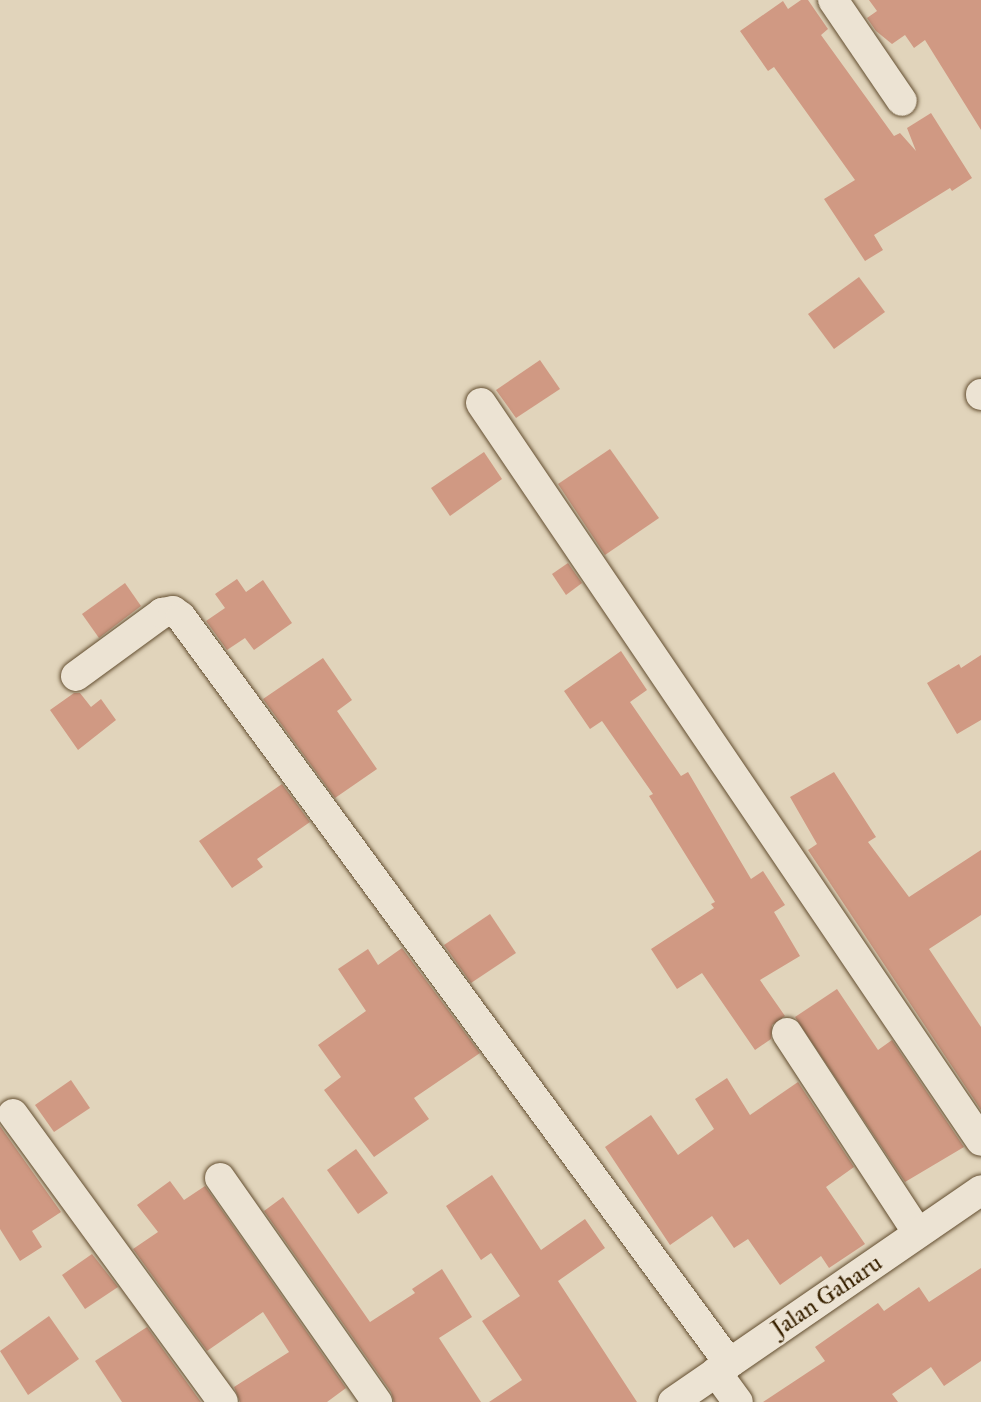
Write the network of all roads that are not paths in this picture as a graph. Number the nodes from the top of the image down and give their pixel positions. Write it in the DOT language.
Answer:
graph roads {
  1 [pos="833,0"];
  2 [pos="902,101"];
  3 [pos="481,403"];
  4 [pos="76,676"];
  5 [pos="787,1033"];
  6 [pos="13,1114"];
  7 [pos="981,1140"];
  8 [pos="220,1178"];
  9 [pos="981,1190"];
  10 [pos="918,1233"];
  11 [pos="723,1368"];
  12 [pos="223,1402"];
  13 [pos="377,1402"];
  14 [pos="673,1402"];
  15 [pos="738,1402"];
  1 -- 2 [label="street"];
  3 -- 7 [label="street"];
  4 -- 11 [label="street"];
  5 -- 10 [label="street"];
  6 -- 12 [label="street"];
  8 -- 13 [label="street"];
  9 -- 10 [label="street, Jalan Gaharu"];
  10 -- 11 [label="street, Jalan Gaharu"];
  11 -- 14 [label="street, Jalan Gaharu"];
  11 -- 15 [label="street"];
}
